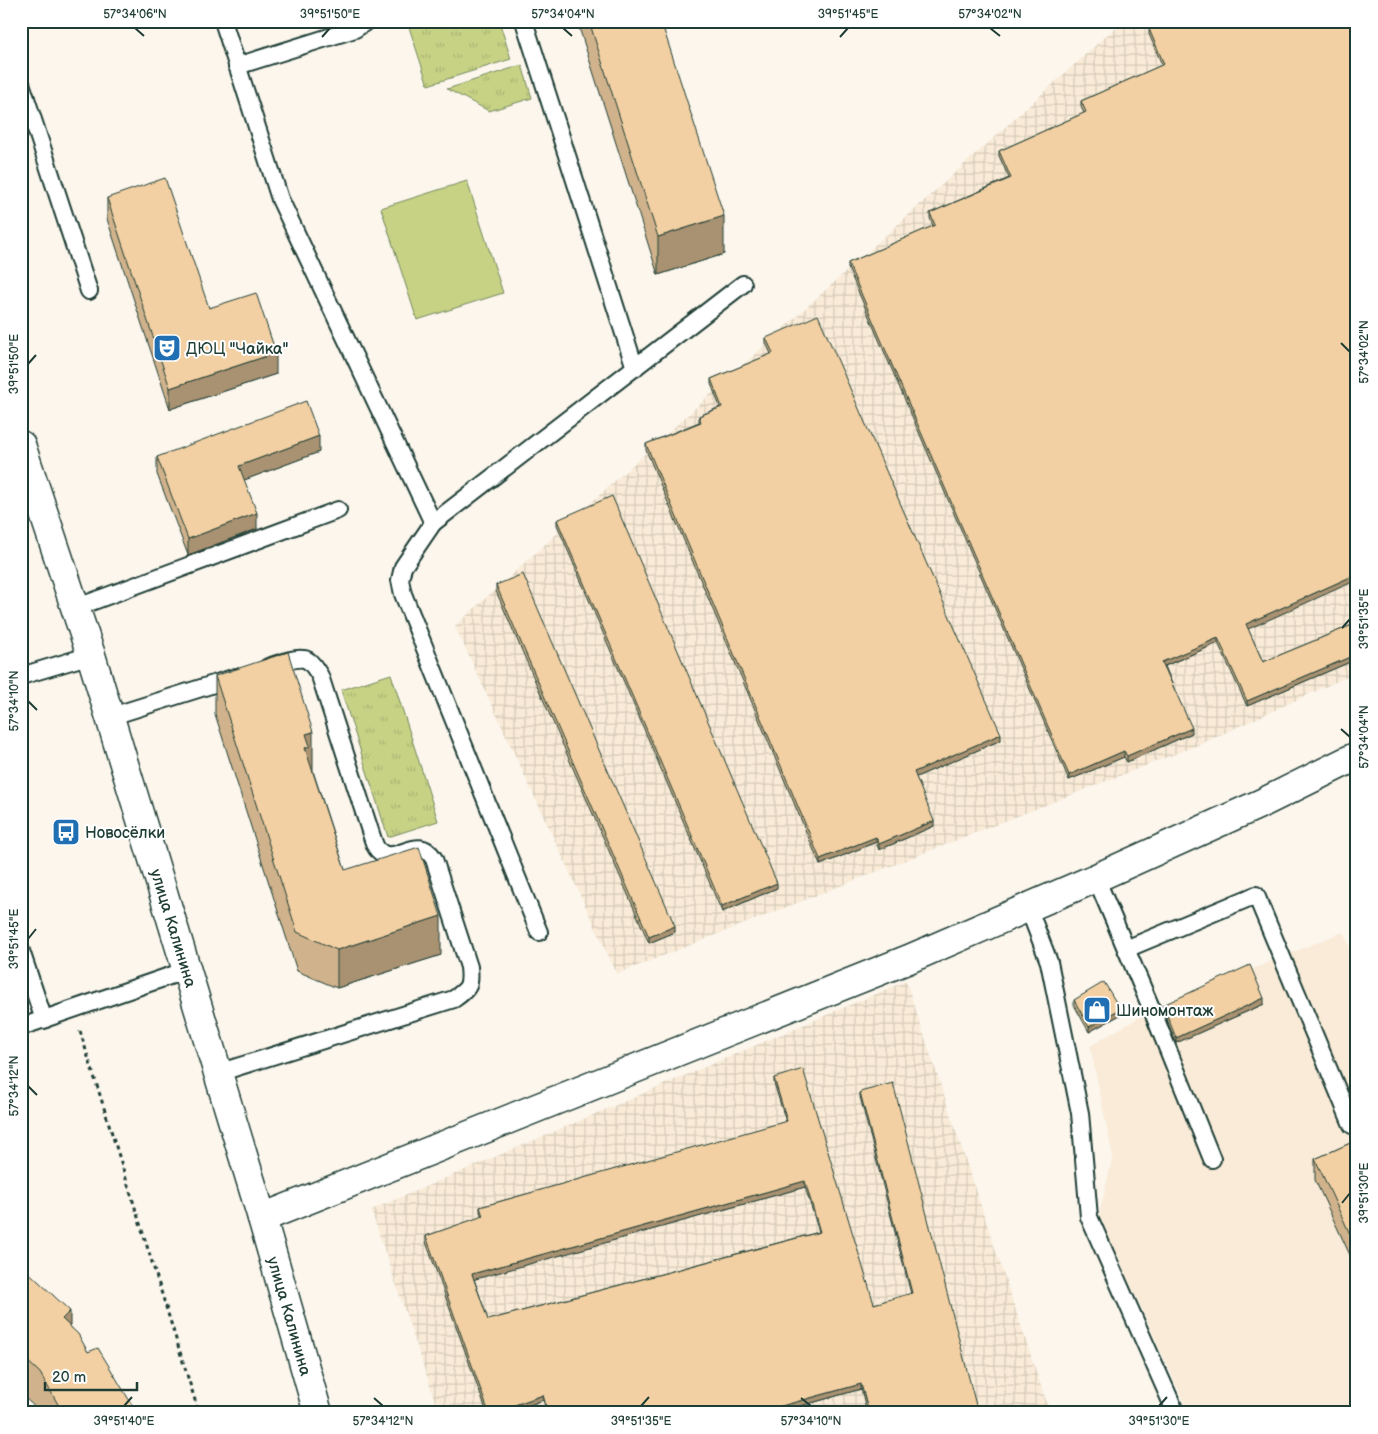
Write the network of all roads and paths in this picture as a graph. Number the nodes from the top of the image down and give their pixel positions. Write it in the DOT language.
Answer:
graph roads {
  1 [pos="223,21"];
  2 [pos="367,21"];
  3 [pos="524,21"];
  4 [pos="237,66"];
  5 [pos="21,83"];
  6 [pos="743,284"];
  7 [pos="89,291"];
  8 [pos="635,368"];
  9 [pos="21,445"];
  10 [pos="338,510"];
  11 [pos="433,523"];
  12 [pos="75,608"];
  13 [pos="91,654"];
  14 [pos="21,676"];
  15 [pos="110,717"];
  16 [pos="1357,756"];
  17 [pos="1096,878"];
  18 [pos="1028,907"];
  19 [pos="539,932"];
  20 [pos="1126,949"];
  21 [pos="21,951"];
  22 [pos="187,970"];
  23 [pos="73,1010"];
  24 [pos="44,1020"];
  25 [pos="21,1027"];
  26 [pos="218,1074"];
  27 [pos="1352,1126"];
  28 [pos="1212,1159"];
  29 [pos="262,1218"];
  30 [pos="199,1413"];
  31 [pos="318,1413"];
  32 [pos="1176,1413"];
  1 -- 4 [label="lane"];
  2 -- 4 [label="lane"];
  3 -- 8 [label="lane"];
  4 -- 11 [label="lane"];
  5 -- 7 [label="lane"];
  6 -- 8 [label="lane"];
  8 -- 11 [label="lane"];
  9 -- 12 [label="main road, улица Калинина"];
  10 -- 12 [label="lane"];
  11 -- 19 [label="lane"];
  12 -- 13 [label="main road, улица Калинина"];
  13 -- 14 [label="lane"];
  13 -- 15 [label="main road, улица Калинина"];
  15 -- 22 [label="main road, улица Калинина"];
  15 -- 26 [label="lane"];
  16 -- 17 [label="main road"];
  17 -- 18 [label="main road"];
  17 -- 20 [label="lane"];
  18 -- 29 [label="main road"];
  18 -- 32 [label="lane"];
  20 -- 27 [label="lane"];
  20 -- 28 [label="lane"];
  21 -- 24 [label="lane"];
  22 -- 23 [label="lane"];
  22 -- 26 [label="main road, улица Калинина"];
  23 -- 24 [label="lane"];
  23 -- 30 [label="path"];
  24 -- 25 [label="lane"];
  26 -- 29 [label="main road, улица Калинина"];
  29 -- 31 [label="main road, улица Калинина"];
}
